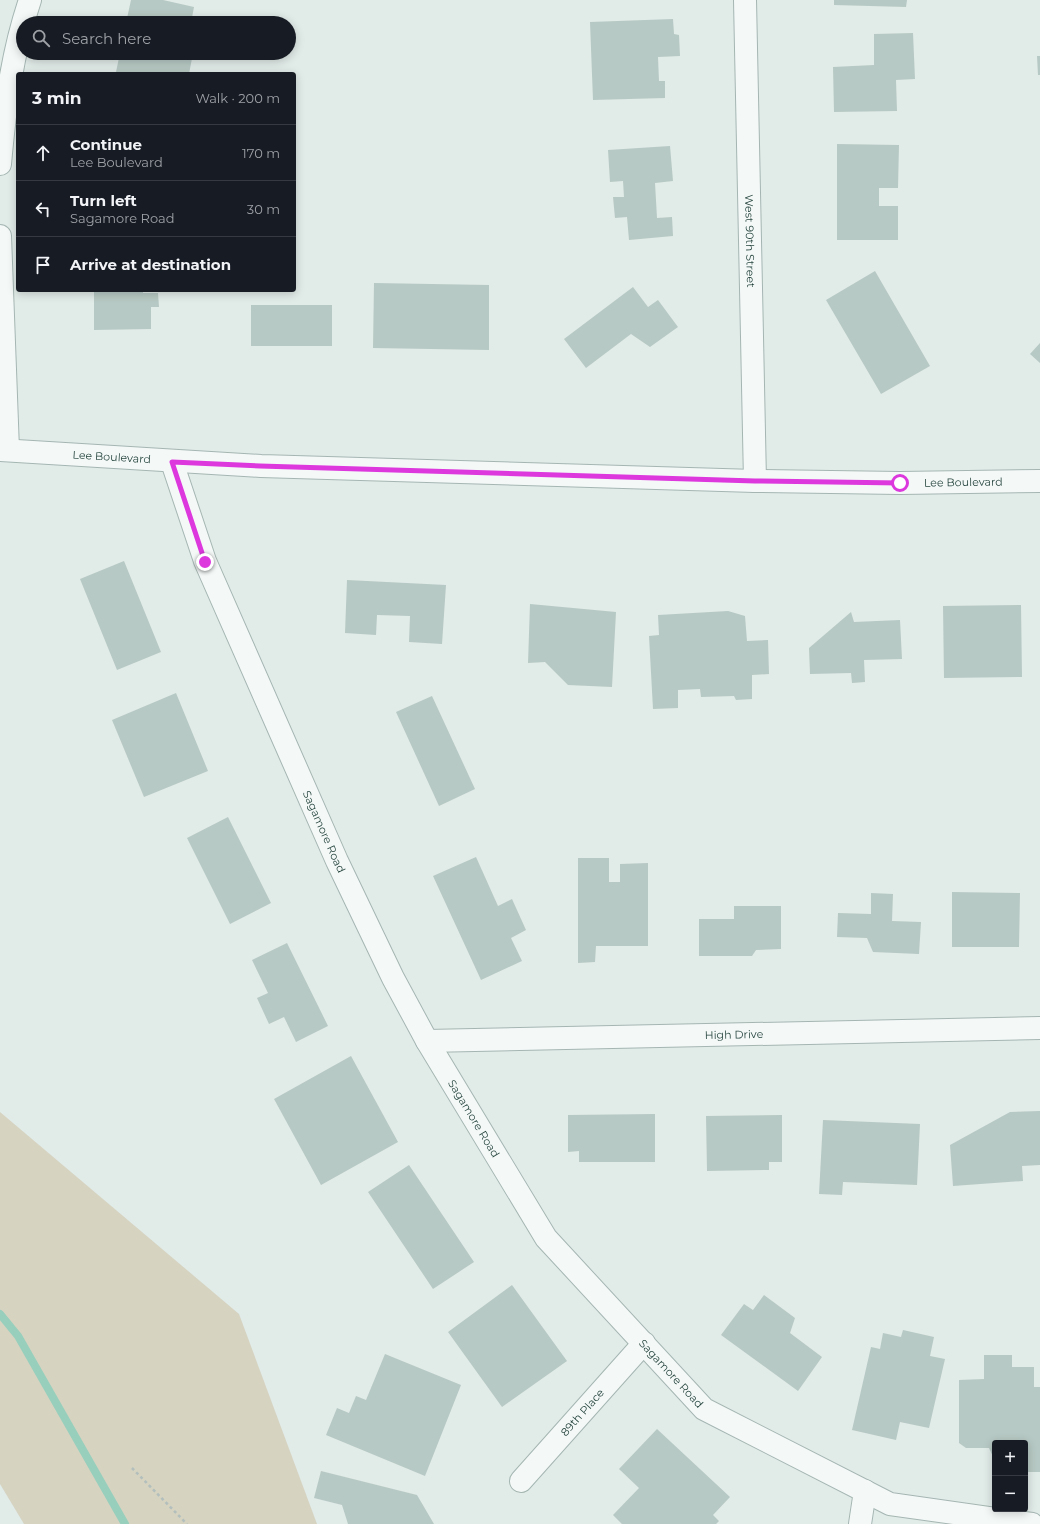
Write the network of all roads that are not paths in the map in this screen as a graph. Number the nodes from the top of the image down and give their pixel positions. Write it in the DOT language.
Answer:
graph roads {
  1 [pos="30,0"];
  2 [pos="745,0"];
  3 [pos="24,16"];
  4 [pos="16,49"];
  5 [pos="0,164"];
  6 [pos="0,236"];
  7 [pos="4,450"];
  8 [pos="172,462"];
  9 [pos="755,481"];
  10 [pos="1040,481"];
  11 [pos="1040,1028"];
  12 [pos="427,1041"];
  13 [pos="644,1344"];
  14 [pos="521,1481"];
  15 [pos="865,1491"];
  16 [pos="860,1524"];
  17 [pos="1032,1524"];
  1 -- 3 [label="street"];
  2 -- 9 [label="street, West 90th Street"];
  4 -- 5 [label="street"];
  6 -- 7 [label="street"];
  7 -- 8 [label="street, Lee Boulevard"];
  8 -- 9 [label="street, Lee Boulevard"];
  8 -- 12 [label="street, Sagamore Road"];
  9 -- 10 [label="street, Lee Boulevard"];
  11 -- 12 [label="street, High Drive"];
  12 -- 13 [label="street, Sagamore Road"];
  13 -- 14 [label="street, 89th Place"];
  13 -- 15 [label="street, Sagamore Road"];
  15 -- 16 [label="street"];
  15 -- 17 [label="street, Sagamore Road"];
}
